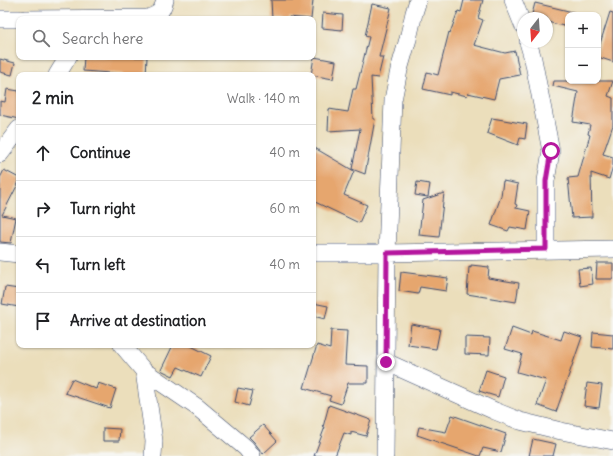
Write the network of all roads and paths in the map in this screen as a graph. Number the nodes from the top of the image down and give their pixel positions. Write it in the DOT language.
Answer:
graph roads {
  1 [pos="165,0"];
  2 [pos="418,0"];
  3 [pos="513,0"];
  4 [pos="518,12"];
  5 [pos="154,16"];
  6 [pos="0,19"];
  7 [pos="16,19"];
  8 [pos="530,48"];
  9 [pos="66,60"];
  10 [pos="59,72"];
  11 [pos="16,133"];
  12 [pos="0,154"];
  13 [pos="546,249"];
  14 [pos="613,249"];
  15 [pos="0,252"];
  16 [pos="316,253"];
  17 [pos="387,253"];
  18 [pos="16,254"];
  19 [pos="125,348"];
  20 [pos="386,362"];
  21 [pos="144,371"];
  22 [pos="613,441"];
  23 [pos="153,456"];
  24 [pos="252,456"];
  25 [pos="385,456"];
  1 -- 5 [label="street"];
  2 -- 17 [label="street"];
  3 -- 4 [label="street"];
  6 -- 7 [label="street"];
  8 -- 13 [label="street"];
  9 -- 10 [label="street"];
  11 -- 12 [label="street"];
  13 -- 14 [label="street"];
  13 -- 17 [label="street"];
  15 -- 18 [label="street"];
  16 -- 17 [label="street"];
  17 -- 20 [label="street"];
  19 -- 21 [label="street"];
  20 -- 22 [label="street"];
  20 -- 25 [label="street"];
  21 -- 23 [label="street"];
  21 -- 24 [label="street"];
}
